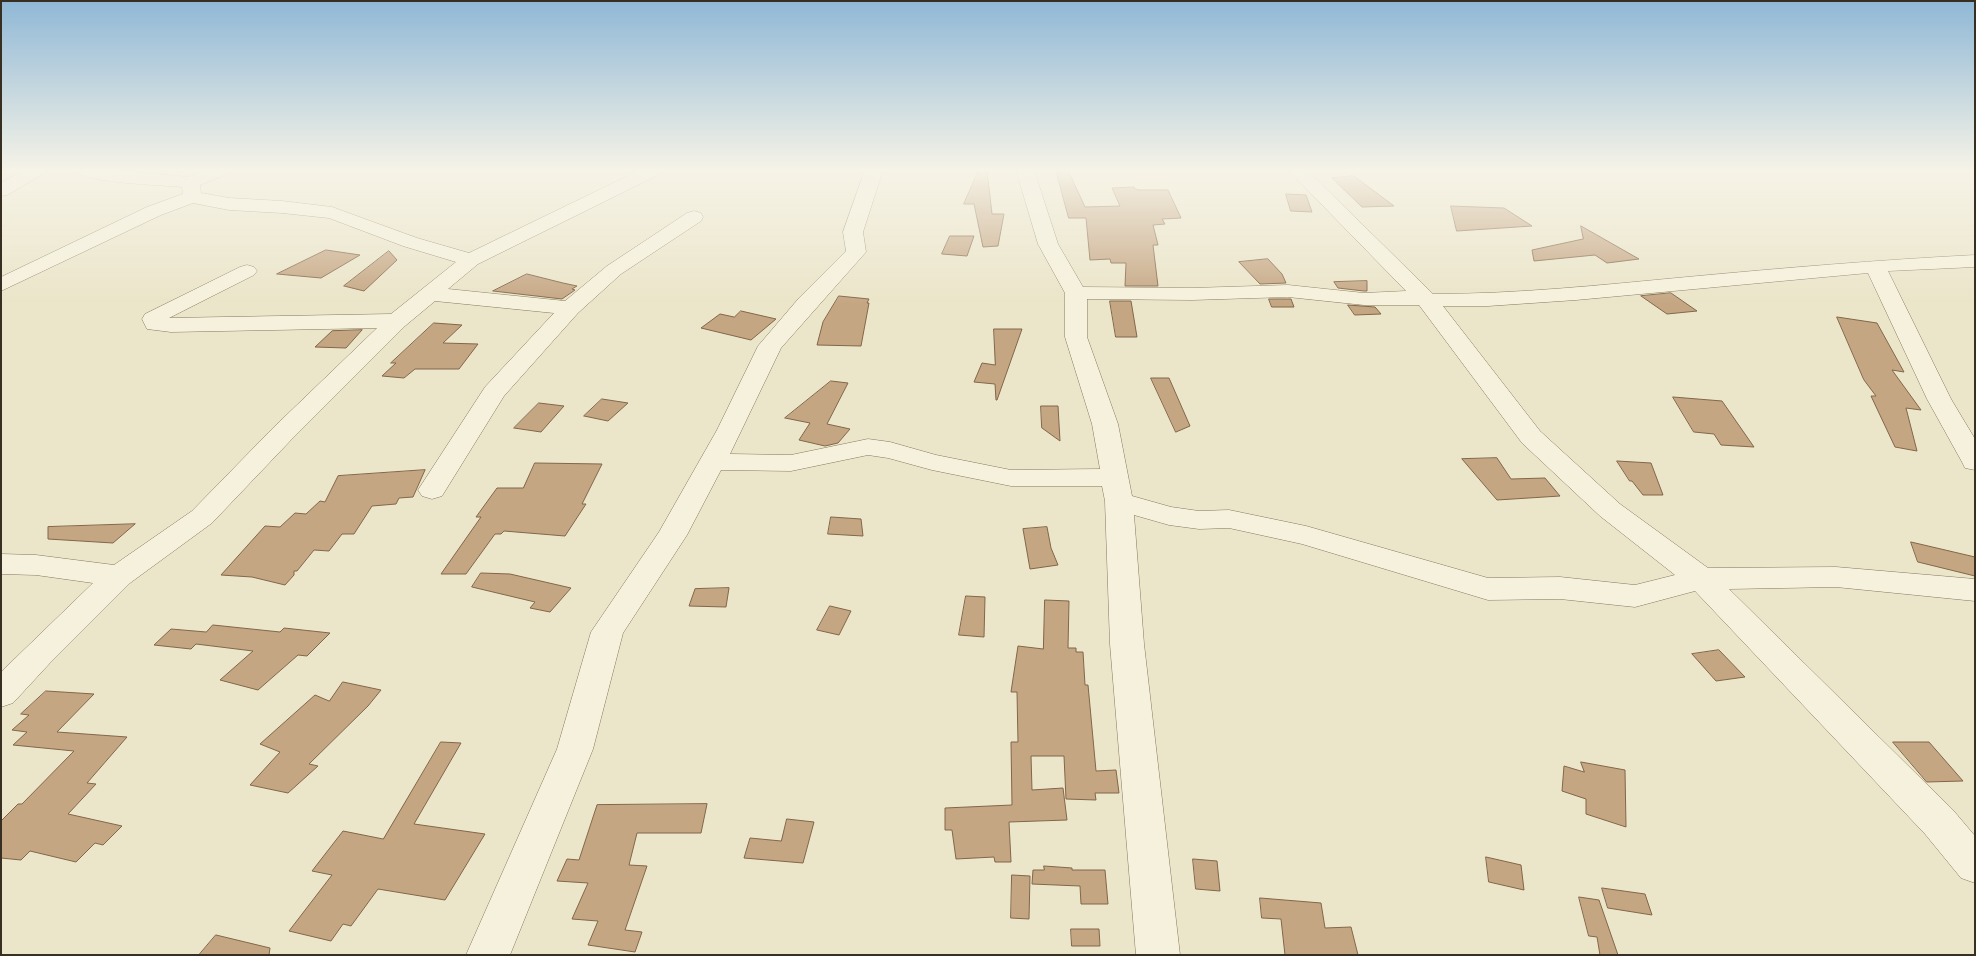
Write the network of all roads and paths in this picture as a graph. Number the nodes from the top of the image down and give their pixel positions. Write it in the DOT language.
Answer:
graph roads {
  1 [pos="147,215"];
  2 [pos="336,215"];
  3 [pos="548,215"];
  4 [pos="859,215"];
  5 [pos="1038,215"];
  6 [pos="1342,215"];
  7 [pos="694,217"];
  8 [pos="471,260"];
  9 [pos="1975,261"];
  10 [pos="1875,266"];
  11 [pos="247,271"];
  12 [pos="1,285"];
  13 [pos="1076,292"];
  14 [pos="431,294"];
  15 [pos="1427,300"];
  16 [pos="570,308"];
  17 [pos="397,321"];
  18 [pos="713,462"];
  19 [pos="1975,462"];
  20 [pos="1116,489"];
  21 [pos="432,490"];
  22 [pos="1,564"];
  23 [pos="119,576"];
  24 [pos="1701,579"];
  25 [pos="1975,590"];
  26 [pos="1,694"];
  27 [pos="1975,865"];
  28 [pos="488,955"];
  29 [pos="1158,955"];
  1 -- 12 [label="street"];
  2 -- 8 [label="street"];
  3 -- 8 [label="street"];
  4 -- 18 [label="street"];
  5 -- 13 [label="street"];
  6 -- 15 [label="street"];
  7 -- 16 [label="street"];
  8 -- 14 [label="street"];
  9 -- 10 [label="street"];
  10 -- 15 [label="street"];
  10 -- 19 [label="street"];
  11 -- 17 [label="street"];
  13 -- 15 [label="street"];
  13 -- 20 [label="street"];
  14 -- 16 [label="street"];
  14 -- 17 [label="street"];
  15 -- 24 [label="street"];
  16 -- 21 [label="street"];
  17 -- 23 [label="street"];
  18 -- 20 [label="street"];
  18 -- 28 [label="street"];
  20 -- 24 [label="street"];
  20 -- 29 [label="street"];
  22 -- 23 [label="street"];
  23 -- 26 [label="street"];
  24 -- 25 [label="street"];
  24 -- 27 [label="street"];
}
